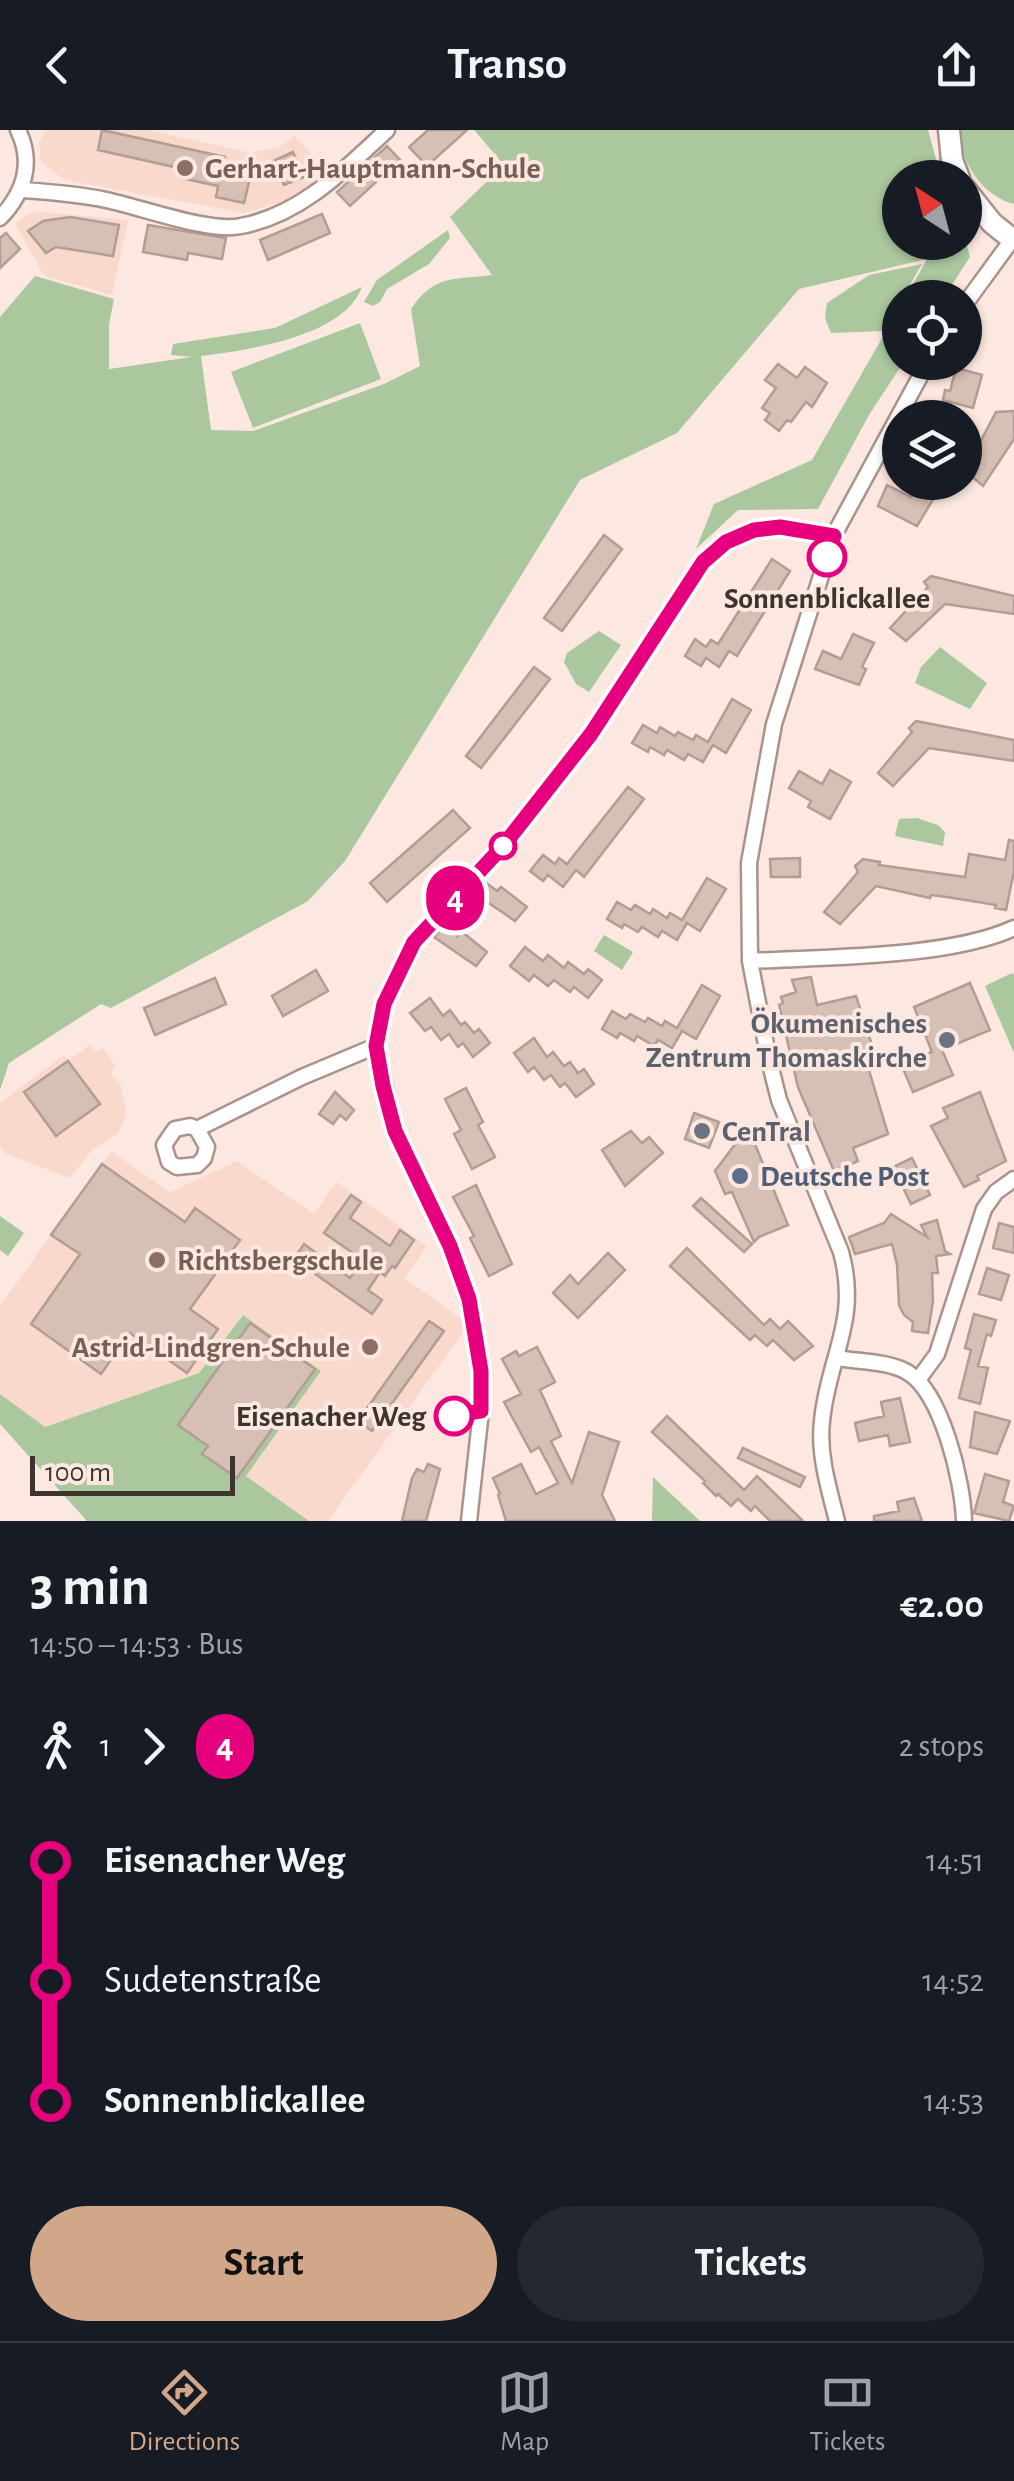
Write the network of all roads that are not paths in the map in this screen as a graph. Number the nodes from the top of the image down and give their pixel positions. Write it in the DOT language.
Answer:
graph roads {
  1 [pos="18,130"];
  2 [pos="387,130"];
  3 [pos="949,130"];
  4 [pos="952,160"];
  5 [pos="22,190"];
  6 [pos="982,210"];
  7 [pos="0,218"];
  8 [pos="1013,238"];
  9 [pos="982,281"];
  10 [pos="918,380"];
  11 [pos="834,536"];
  12 [pos="1014,928"];
  13 [pos="750,961"];
  14 [pos="376,1046"];
  15 [pos="198,1129"];
  16 [pos="1014,1178"];
  17 [pos="838,1358"];
  18 [pos="918,1380"];
  19 [pos="468,1521"];
  20 [pos="837,1521"];
  21 [pos="964,1521"];
  1 -- 5 [label="street"];
  2 -- 5 [label="street"];
  3 -- 4 [label="main road"];
  5 -- 7 [label="street"];
  6 -- 8 [label="main road"];
  8 -- 9 [label="street"];
  10 -- 11 [label="street"];
  11 -- 13 [label="street"];
  11 -- 14 [label="street"];
  12 -- 13 [label="street"];
  13 -- 17 [label="street"];
  14 -- 15 [label="street"];
  14 -- 19 [label="street"];
  16 -- 18 [label="street"];
  17 -- 18 [label="street"];
  17 -- 20 [label="street"];
  18 -- 21 [label="street"];
}
